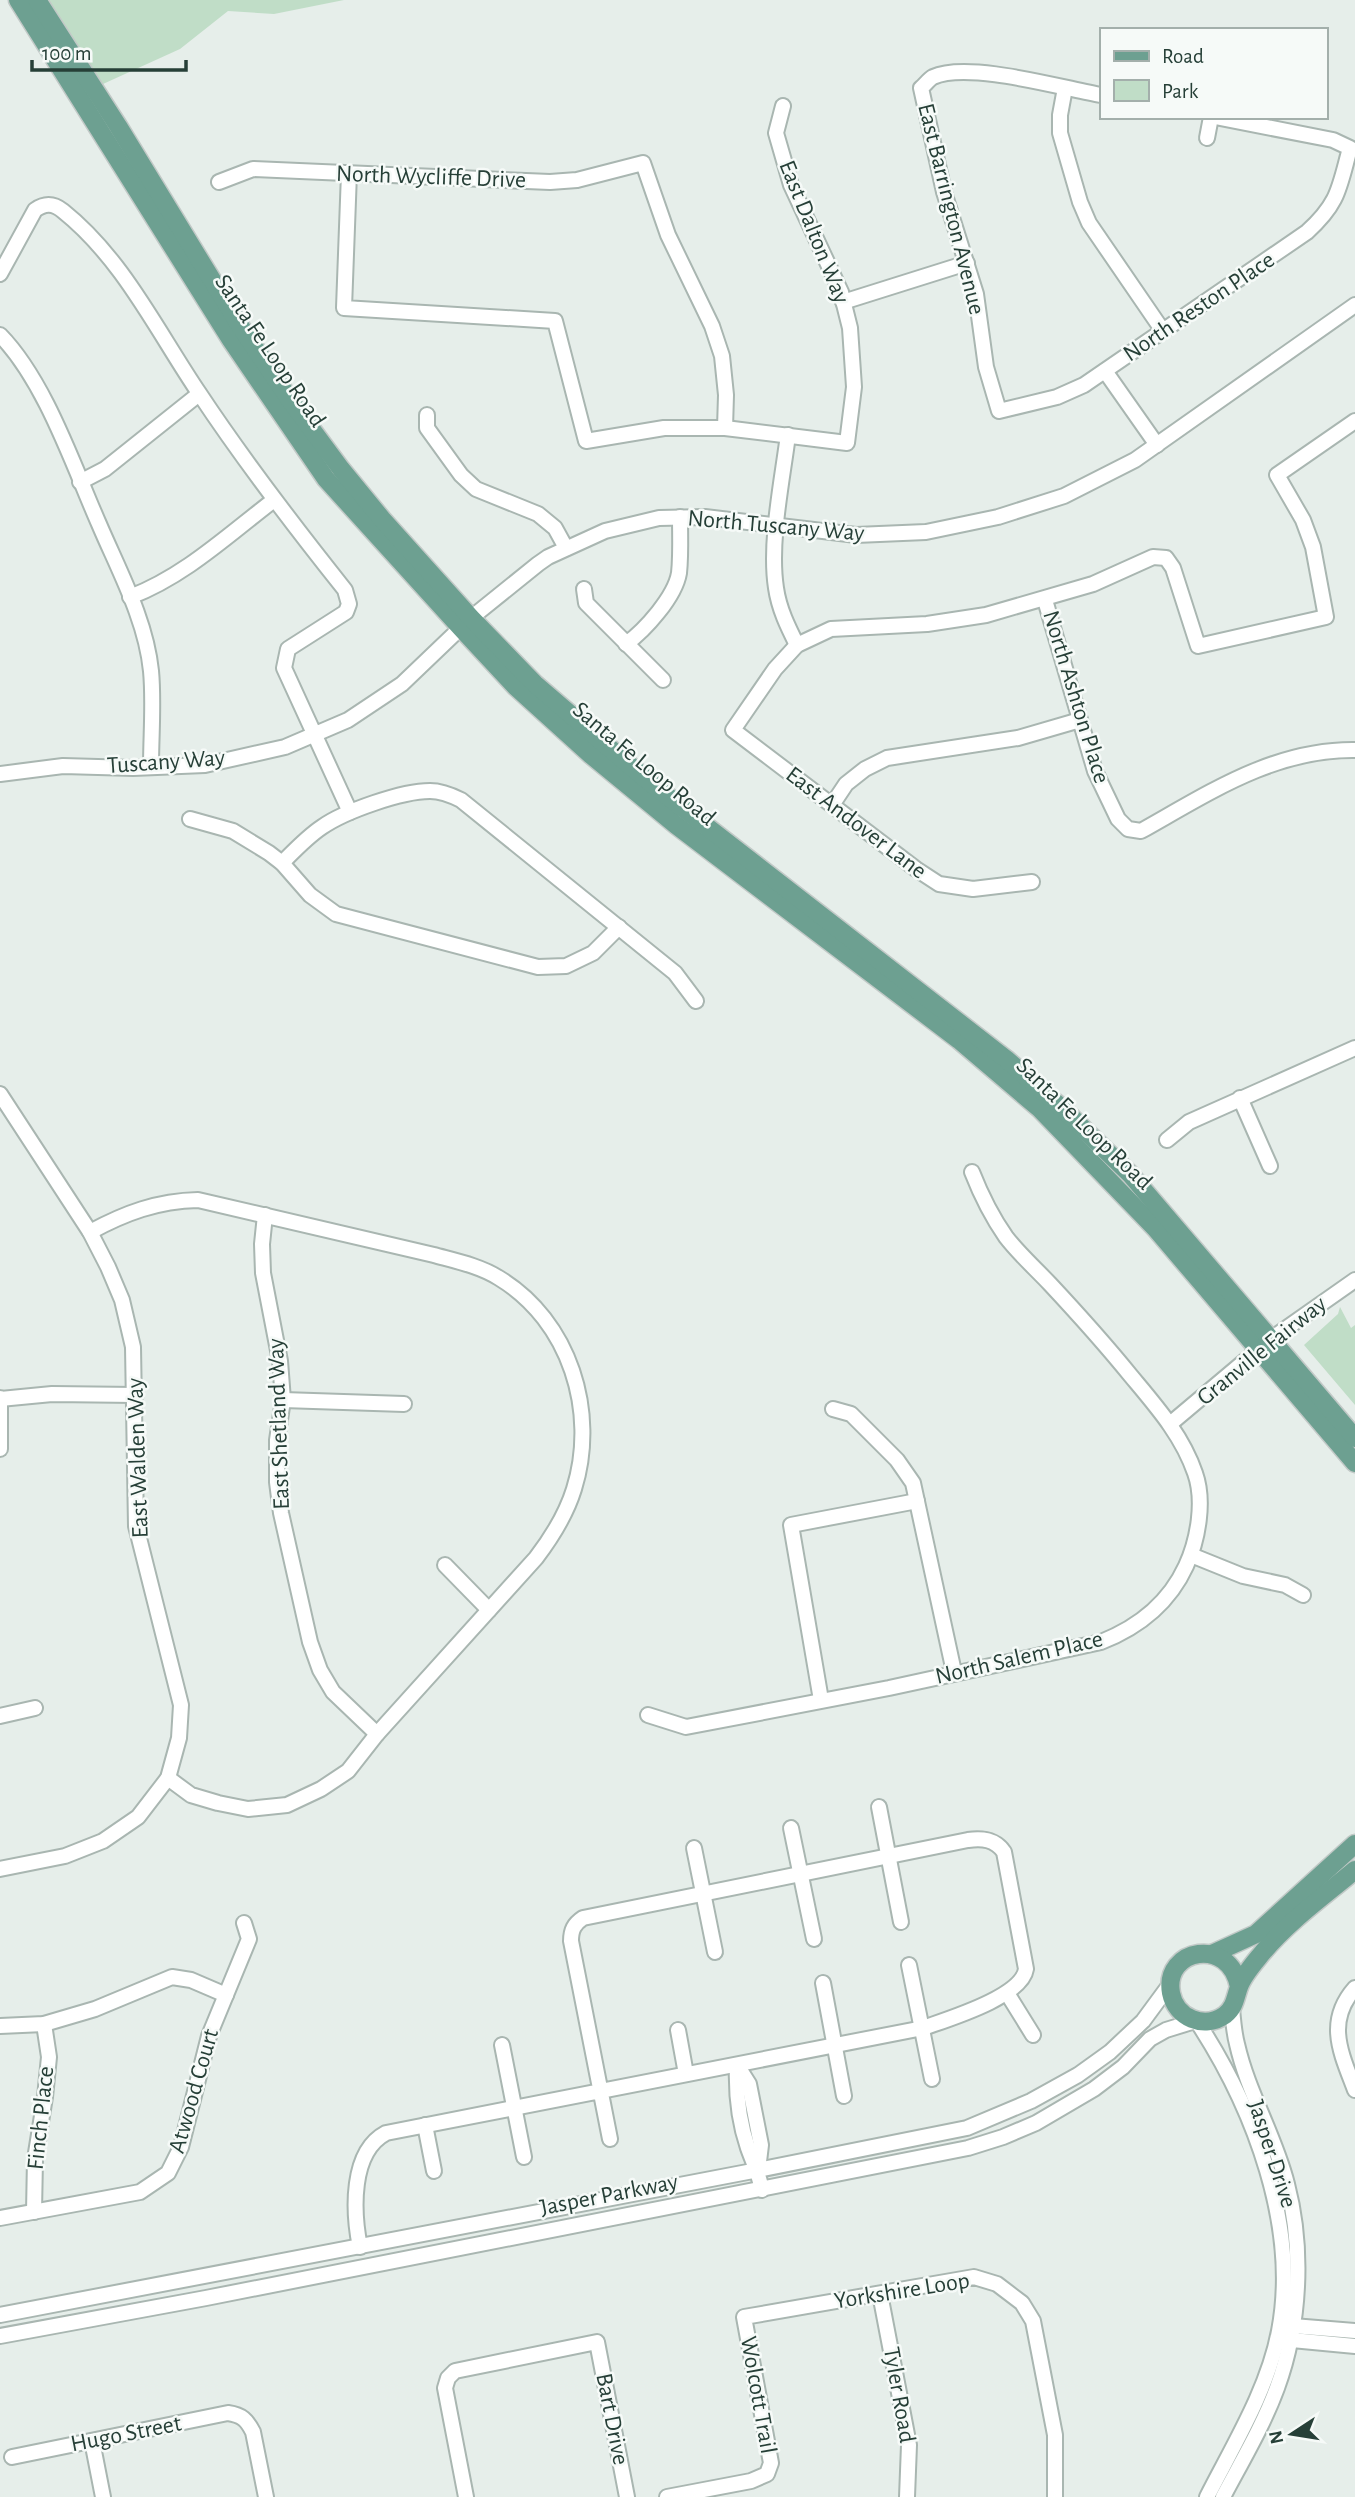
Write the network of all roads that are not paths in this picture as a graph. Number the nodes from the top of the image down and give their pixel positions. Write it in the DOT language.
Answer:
graph roads {
  1 [pos="18,0"];
  2 [pos="37,0"];
  3 [pos="1065,88"];
  4 [pos="1100,95"];
  5 [pos="783,106"];
  6 [pos="1212,119"];
  7 [pos="1223,119"];
  8 [pos="1207,138"];
  9 [pos="349,173"];
  10 [pos="219,182"];
  11 [pos="967,263"];
  12 [pos="0,274"];
  13 [pos="843,302"];
  14 [pos="1355,305"];
  15 [pos="1163,331"];
  16 [pos="0,335"];
  17 [pos="1105,371"];
  18 [pos="199,394"];
  19 [pos="999,411"];
  20 [pos="427,415"];
  21 [pos="1355,421"];
  22 [pos="725,428"];
  23 [pos="788,435"];
  24 [pos="1157,444"];
  25 [pos="80,482"];
  26 [pos="274,500"];
  27 [pos="680,517"];
  28 [pos="777,525"];
  29 [pos="566,548"];
  30 [pos="584,589"];
  31 [pos="130,597"];
  32 [pos="1045,600"];
  33 [pos="466,623"];
  34 [pos="626,644"];
  35 [pos="797,645"];
  36 [pos="663,680"];
  37 [pos="1080,720"];
  38 [pos="316,734"];
  39 [pos="1355,750"];
  40 [pos="151,767"];
  41 [pos="0,775"];
  42 [pos="832,805"];
  43 [pos="350,812"];
  44 [pos="190,819"];
  45 [pos="282,863"];
  46 [pos="1032,881"];
  47 [pos="619,927"];
  48 [pos="696,1001"];
  49 [pos="1355,1048"];
  50 [pos="0,1094"];
  51 [pos="1240,1098"];
  52 [pos="1167,1140"];
  53 [pos="1270,1166"];
  54 [pos="972,1172"];
  55 [pos="265,1215"];
  56 [pos="90,1232"];
  57 [pos="1355,1280"];
  58 [pos="1265,1345"];
  59 [pos="136,1395"];
  60 [pos="0,1398"];
  61 [pos="283,1400"];
  62 [pos="404,1404"];
  63 [pos="833,1409"];
  64 [pos="1170,1424"];
  65 [pos="1355,1438"];
  66 [pos="0,1449"];
  67 [pos="1355,1463"];
  68 [pos="917,1501"];
  69 [pos="1191,1555"];
  70 [pos="445,1565"];
  71 [pos="1303,1595"];
  72 [pos="489,1610"];
  73 [pos="954,1672"];
  74 [pos="821,1700"];
  75 [pos="35,1708"];
  76 [pos="648,1715"];
  77 [pos="0,1716"];
  78 [pos="377,1734"];
  79 [pos="168,1778"];
  80 [pos="879,1807"];
  81 [pos="791,1828"];
  82 [pos="1355,1844"];
  83 [pos="694,1848"];
  84 [pos="888,1856"];
  85 [pos="0,1869"];
  86 [pos="1355,1870"];
  87 [pos="801,1875"];
  88 [pos="703,1894"];
  89 [pos="901,1922"];
  90 [pos="244,1923"];
  91 [pos="814,1939"];
  92 [pos="715,1952"];
  93 [pos="1212,1954"];
  94 [pos="909,1965"];
  95 [pos="823,1983"];
  96 [pos="1171,1983"];
  97 [pos="1239,1987"];
  98 [pos="1355,1988"];
  99 [pos="1007,1993"];
  100 [pos="226,1995"];
  101 [pos="1232,2008"];
  102 [pos="1197,2022"];
  103 [pos="44,2024"];
  104 [pos="0,2026"];
  105 [pos="923,2028"];
  106 [pos="678,2030"];
  107 [pos="1033,2035"];
  108 [pos="502,2045"];
  109 [pos="835,2045"];
  110 [pos="737,2065"];
  111 [pos="686,2074"];
  112 [pos="932,2079"];
  113 [pos="601,2090"];
  114 [pos="1355,2090"];
  115 [pos="845,2096"];
  116 [pos="515,2107"];
  117 [pos="425,2125"];
  118 [pos="610,2139"];
  119 [pos="524,2157"];
  120 [pos="758,2170"];
  121 [pos="434,2171"];
  122 [pos="762,2190"];
  123 [pos="34,2212"];
  124 [pos="0,2218"];
  125 [pos="359,2247"];
  126 [pos="880,2294"];
  127 [pos="0,2315"];
  128 [pos="744,2317"];
  129 [pos="1355,2331"];
  130 [pos="1288,2333"];
  131 [pos="0,2336"];
  132 [pos="1355,2346"];
  133 [pos="92,2441"];
  134 [pos="12,2457"];
  135 [pos="103,2497"];
  136 [pos="266,2497"];
  137 [pos="466,2497"];
  138 [pos="627,2497"];
  139 [pos="667,2497"];
  140 [pos="907,2497"];
  141 [pos="1055,2497"];
  142 [pos="1207,2497"];
  143 [pos="1223,2497"];
  1 -- 33 [label="main road, Santa Fe Loop Road"];
  2 -- 33 [label="main road, Santa Fe Loop Road"];
  3 -- 4 [label="street"];
  3 -- 11 [label="street, East Barrington Avenue"];
  3 -- 15 [label="street"];
  5 -- 13 [label="street, East Dalton Way"];
  6 -- 8 [label="street"];
  7 -- 15 [label="street, North Reston Place"];
  9 -- 10 [label="street, North Wycliffe Drive"];
  9 -- 22 [label="street, North Wycliffe Drive"];
  9 -- 22 [label="street"];
  11 -- 13 [label="street"];
  11 -- 19 [label="street, East Barrington Avenue"];
  12 -- 18 [label="street"];
  13 -- 23 [label="street, East Dalton Way"];
  14 -- 24 [label="street, North Tuscany Way"];
  15 -- 17 [label="street, North Reston Place"];
  16 -- 25 [label="street"];
  17 -- 19 [label="street, North Reston Place"];
  17 -- 24 [label="street"];
  18 -- 25 [label="street"];
  18 -- 26 [label="street"];
  20 -- 29 [label="street"];
  21 -- 32 [label="street"];
  22 -- 23 [label="street"];
  23 -- 28 [label="street"];
  24 -- 28 [label="street, North Tuscany Way"];
  25 -- 31 [label="street"];
  26 -- 31 [label="street"];
  26 -- 38 [label="street"];
  27 -- 28 [label="street, North Tuscany Way"];
  27 -- 29 [label="street, North Tuscany Way"];
  27 -- 34 [label="street"];
  28 -- 35 [label="street"];
  29 -- 33 [label="street, North Tuscany Way"];
  30 -- 34 [label="street"];
  31 -- 40 [label="street"];
  32 -- 35 [label="street"];
  32 -- 37 [label="street, North Ashton Place"];
  33 -- 38 [label="street, Tuscany Way"];
  33 -- 58 [label="main road, Santa Fe Loop Road"];
  34 -- 36 [label="street"];
  35 -- 42 [label="street, East Andover Lane"];
  37 -- 39 [label="street, North Ashton Place"];
  37 -- 42 [label="street"];
  38 -- 40 [label="street, Tuscany Way"];
  38 -- 43 [label="street"];
  40 -- 41 [label="street, Tuscany Way"];
  42 -- 46 [label="street, East Andover Lane"];
  43 -- 45 [label="street"];
  43 -- 47 [label="street"];
  44 -- 45 [label="street"];
  45 -- 47 [label="street"];
  47 -- 48 [label="street"];
  49 -- 51 [label="street"];
  50 -- 56 [label="street, East Walden Way"];
  51 -- 52 [label="street"];
  51 -- 53 [label="street"];
  54 -- 64 [label="street, North Salem Place"];
  55 -- 56 [label="street"];
  55 -- 61 [label="street, East Shetland Way"];
  55 -- 72 [label="street"];
  56 -- 59 [label="street, East Walden Way"];
  57 -- 58 [label="street, Granville Fairway"];
  58 -- 64 [label="street, Granville Fairway"];
  58 -- 65 [label="main road, Santa Fe Loop Road"];
  58 -- 67 [label="main road, Santa Fe Loop Road"];
  59 -- 60 [label="street"];
  59 -- 79 [label="street, East Walden Way"];
  60 -- 66 [label="street"];
  61 -- 62 [label="street"];
  61 -- 78 [label="street, East Shetland Way"];
  63 -- 68 [label="street"];
  64 -- 69 [label="street, North Salem Place"];
  68 -- 73 [label="street"];
  68 -- 74 [label="street"];
  69 -- 71 [label="street"];
  69 -- 73 [label="street, North Salem Place"];
  70 -- 72 [label="street"];
  72 -- 78 [label="street"];
  73 -- 74 [label="street, North Salem Place"];
  74 -- 76 [label="street, North Salem Place"];
  75 -- 77 [label="street"];
  78 -- 79 [label="street"];
  79 -- 85 [label="street, East Walden Way"];
  80 -- 84 [label="street"];
  81 -- 87 [label="street"];
  82 -- 93 [label="main road"];
  83 -- 88 [label="street"];
  84 -- 87 [label="street"];
  84 -- 89 [label="street"];
  84 -- 99 [label="street"];
  86 -- 97 [label="main road"];
  87 -- 88 [label="street"];
  87 -- 91 [label="street"];
  88 -- 92 [label="street"];
  88 -- 113 [label="street"];
  90 -- 100 [label="street, Atwood Court"];
  93 -- 96 [label="main road"];
  93 -- 97 [label="main road"];
  94 -- 105 [label="street"];
  95 -- 109 [label="street"];
  96 -- 102 [label="main road"];
  96 -- 120 [label="street, Jasper Parkway"];
  97 -- 101 [label="main road"];
  98 -- 114 [label="street"];
  99 -- 105 [label="street"];
  99 -- 107 [label="street"];
  100 -- 103 [label="street"];
  100 -- 123 [label="street, Atwood Court"];
  101 -- 102 [label="main road"];
  101 -- 130 [label="street, Jasper Drive"];
  102 -- 122 [label="street, Jasper Parkway"];
  102 -- 130 [label="street, Jasper Drive"];
  103 -- 104 [label="street"];
  103 -- 123 [label="street, Finch Place"];
  105 -- 109 [label="street"];
  105 -- 112 [label="street"];
  106 -- 111 [label="street"];
  108 -- 116 [label="street"];
  109 -- 110 [label="street"];
  109 -- 115 [label="street"];
  110 -- 111 [label="street"];
  110 -- 120 [label="street"];
  111 -- 113 [label="street"];
  113 -- 116 [label="street"];
  113 -- 118 [label="street"];
  116 -- 117 [label="street"];
  116 -- 119 [label="street"];
  117 -- 121 [label="street"];
  117 -- 125 [label="street"];
  120 -- 122 [label="street"];
  120 -- 125 [label="street, Jasper Parkway"];
  122 -- 131 [label="street, Jasper Parkway"];
  123 -- 124 [label="street, Atwood Court"];
  125 -- 127 [label="street, Jasper Parkway"];
  126 -- 128 [label="street, Yorkshire Loop"];
  126 -- 140 [label="street, Tyler Road"];
  126 -- 141 [label="street, Yorkshire Loop"];
  128 -- 139 [label="street, Wolcott Trail"];
  129 -- 130 [label="street"];
  130 -- 132 [label="street"];
  130 -- 142 [label="street, Jasper Drive"];
  130 -- 143 [label="street, Jasper Drive"];
  133 -- 134 [label="street, Hugo Street"];
  133 -- 135 [label="street"];
  133 -- 136 [label="street, Hugo Street"];
  137 -- 138 [label="street, Bart Drive"];
}
